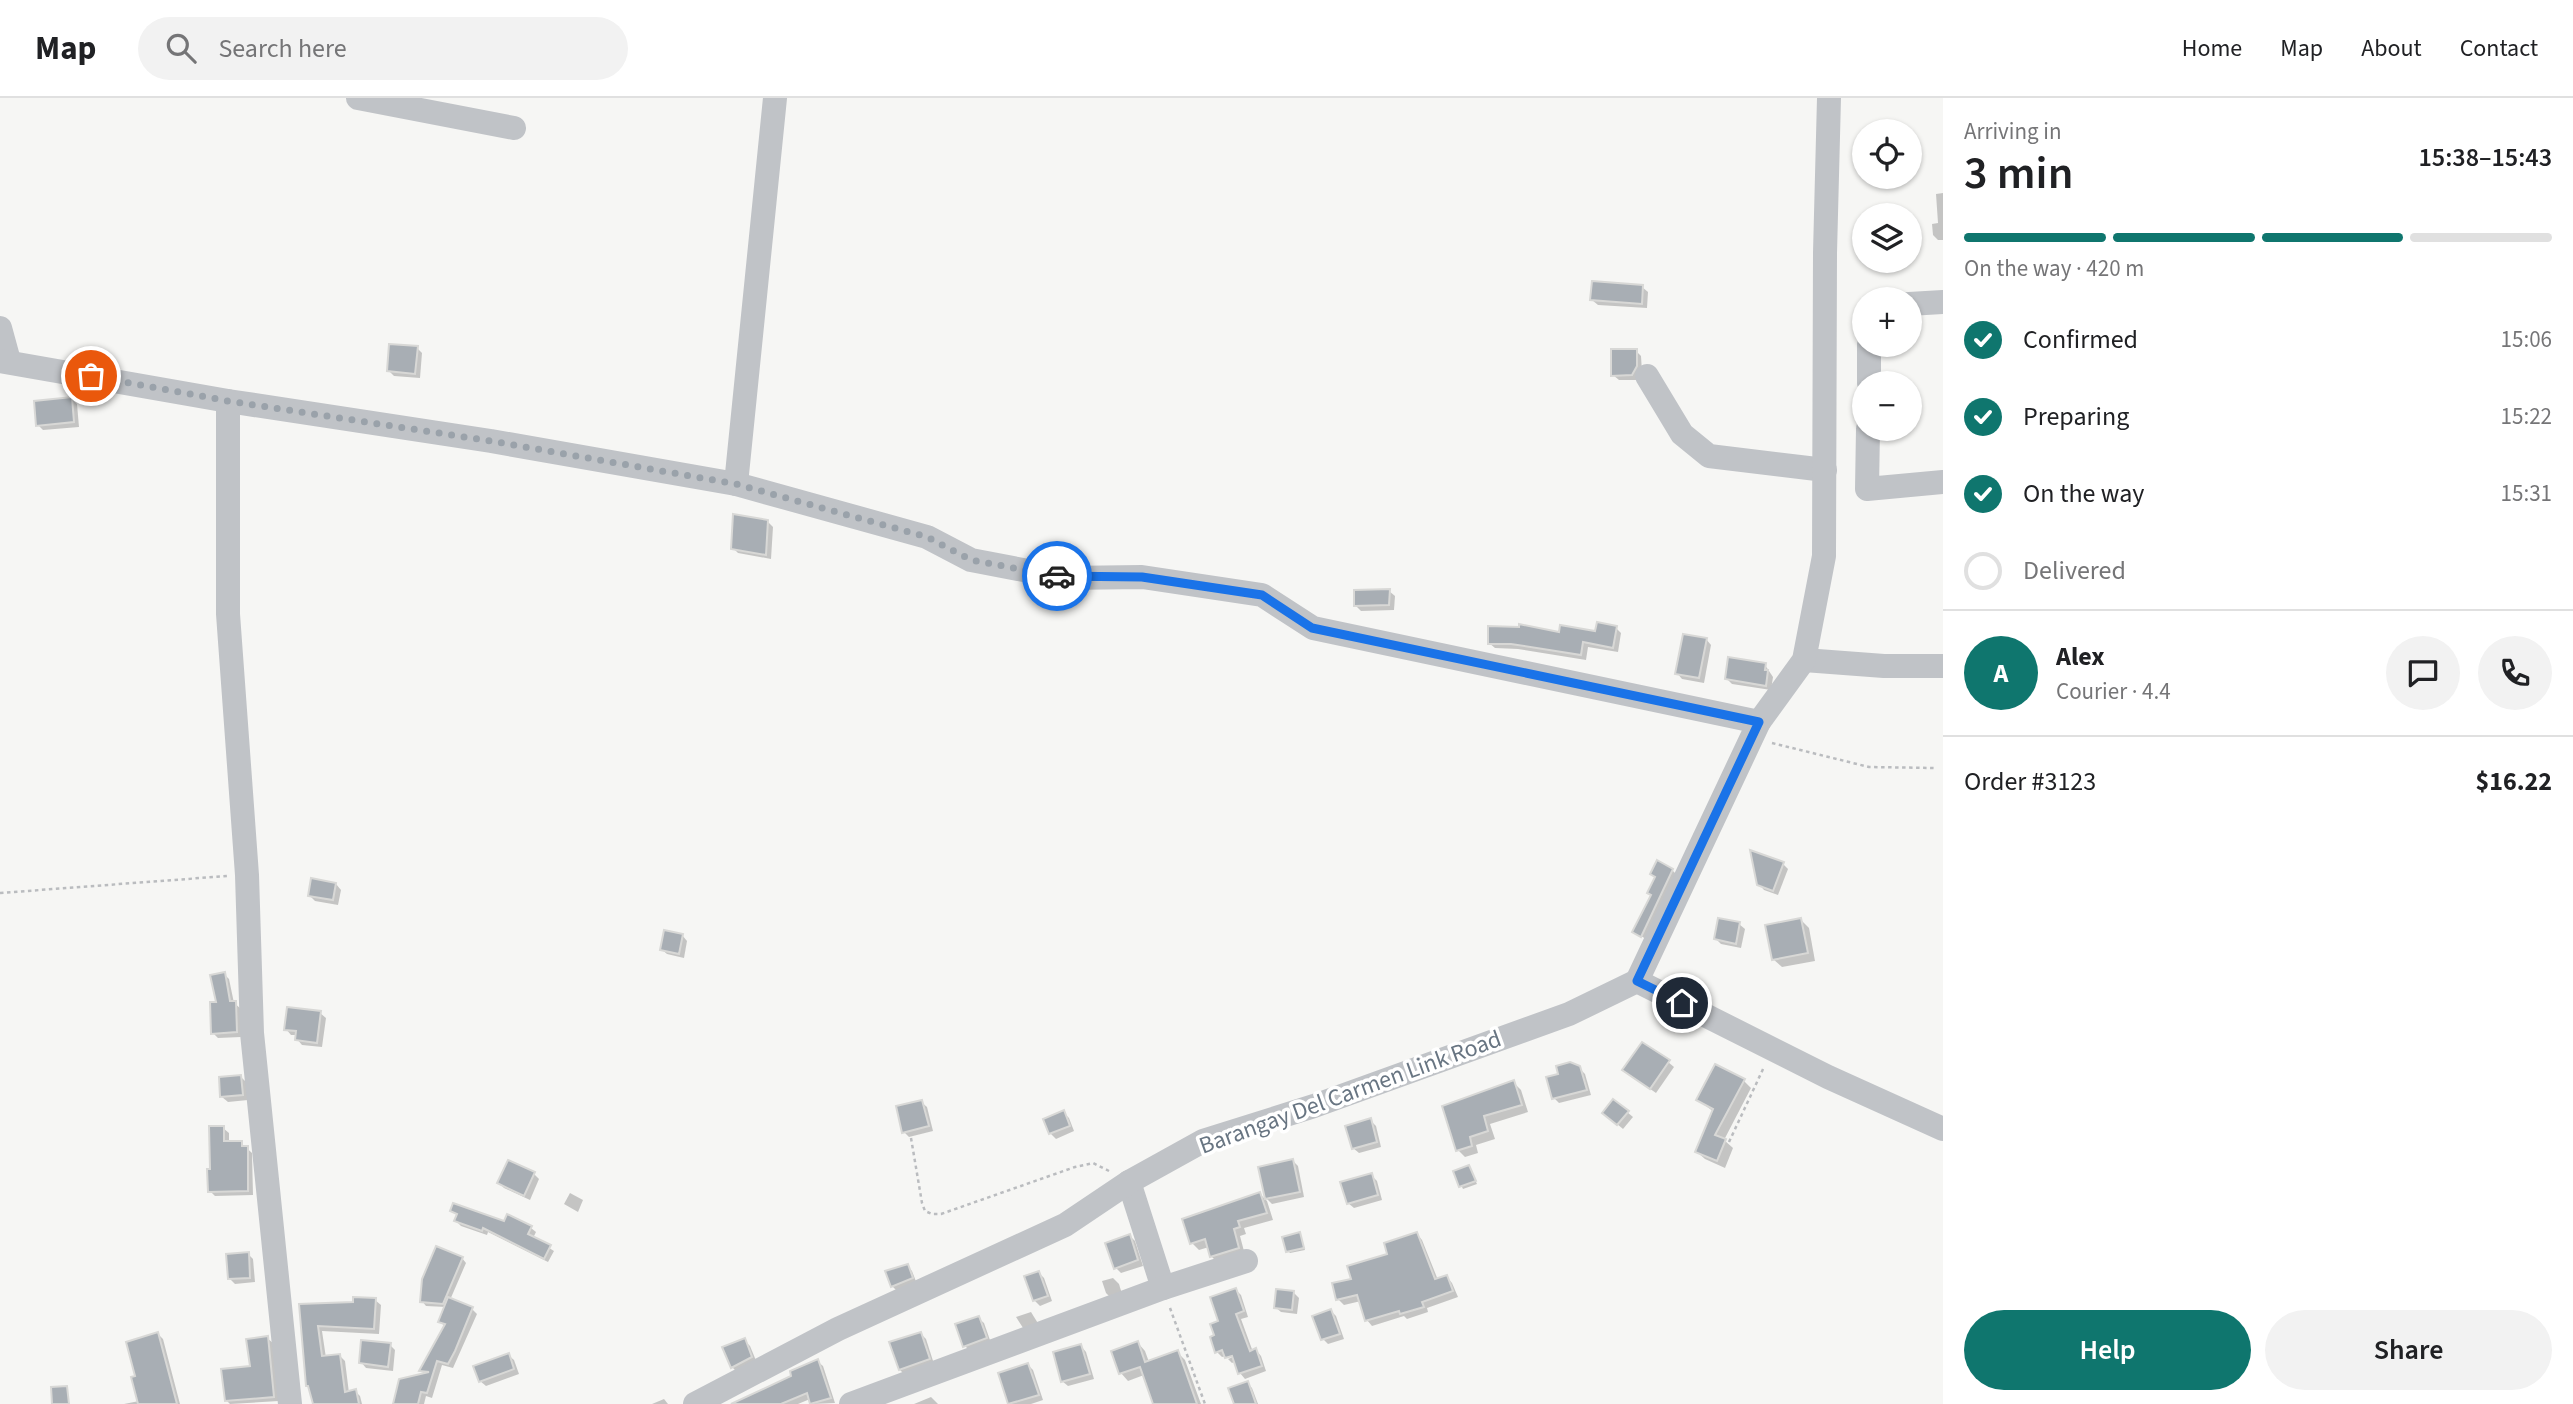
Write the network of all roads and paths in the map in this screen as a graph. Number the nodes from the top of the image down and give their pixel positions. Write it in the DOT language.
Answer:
graph roads {
  1 [pos="358,98"];
  2 [pos="775,98"];
  3 [pos="1829,98"];
  4 [pos="514,128"];
  5 [pos="1943,302"];
  6 [pos="1922,303"];
  7 [pos="0,328"];
  8 [pos="5,361"];
  9 [pos="1647,376"];
  10 [pos="228,401"];
  11 [pos="1868,441"];
  12 [pos="1825,470"];
  13 [pos="1943,482"];
  14 [pos="736,484"];
  15 [pos="1804,660"];
  16 [pos="1943,666"];
  17 [pos="1755,730"];
  18 [pos="1934,768"];
  19 [pos="247,875"];
  20 [pos="0,893"];
  21 [pos="1637,981"];
  22 [pos="1773,1048"];
  23 [pos="1943,1129"];
  24 [pos="911,1138"];
  25 [pos="1729,1142"];
  26 [pos="1129,1182"];
  27 [pos="1246,1261"];
  28 [pos="1163,1288"];
  29 [pos="290,1404"];
  30 [pos="695,1404"];
  31 [pos="850,1404"];
  32 [pos="1205,1404"];
  1 -- 4 [label="street"];
  2 -- 14 [label="street"];
  3 -- 12 [label="street"];
  5 -- 6 [label="street"];
  7 -- 8 [label="street"];
  8 -- 10 [label="street"];
  9 -- 12 [label="street"];
  10 -- 14 [label="street"];
  10 -- 19 [label="street"];
  11 -- 13 [label="street"];
  12 -- 15 [label="street"];
  14 -- 17 [label="street"];
  15 -- 16 [label="street"];
  15 -- 17 [label="street"];
  17 -- 18 [label="path"];
  17 -- 21 [label="street"];
  19 -- 20 [label="path"];
  19 -- 29 [label="street"];
  21 -- 22 [label="street"];
  21 -- 26 [label="street, Barangay Del Carmen Link Road"];
  22 -- 23 [label="street"];
  22 -- 25 [label="path"];
  24 -- 26 [label="path"];
  26 -- 28 [label="street"];
  26 -- 30 [label="street, Barangay Del Carmen Link Road"];
  27 -- 28 [label="street"];
  28 -- 31 [label="street"];
  28 -- 32 [label="path"];
}
